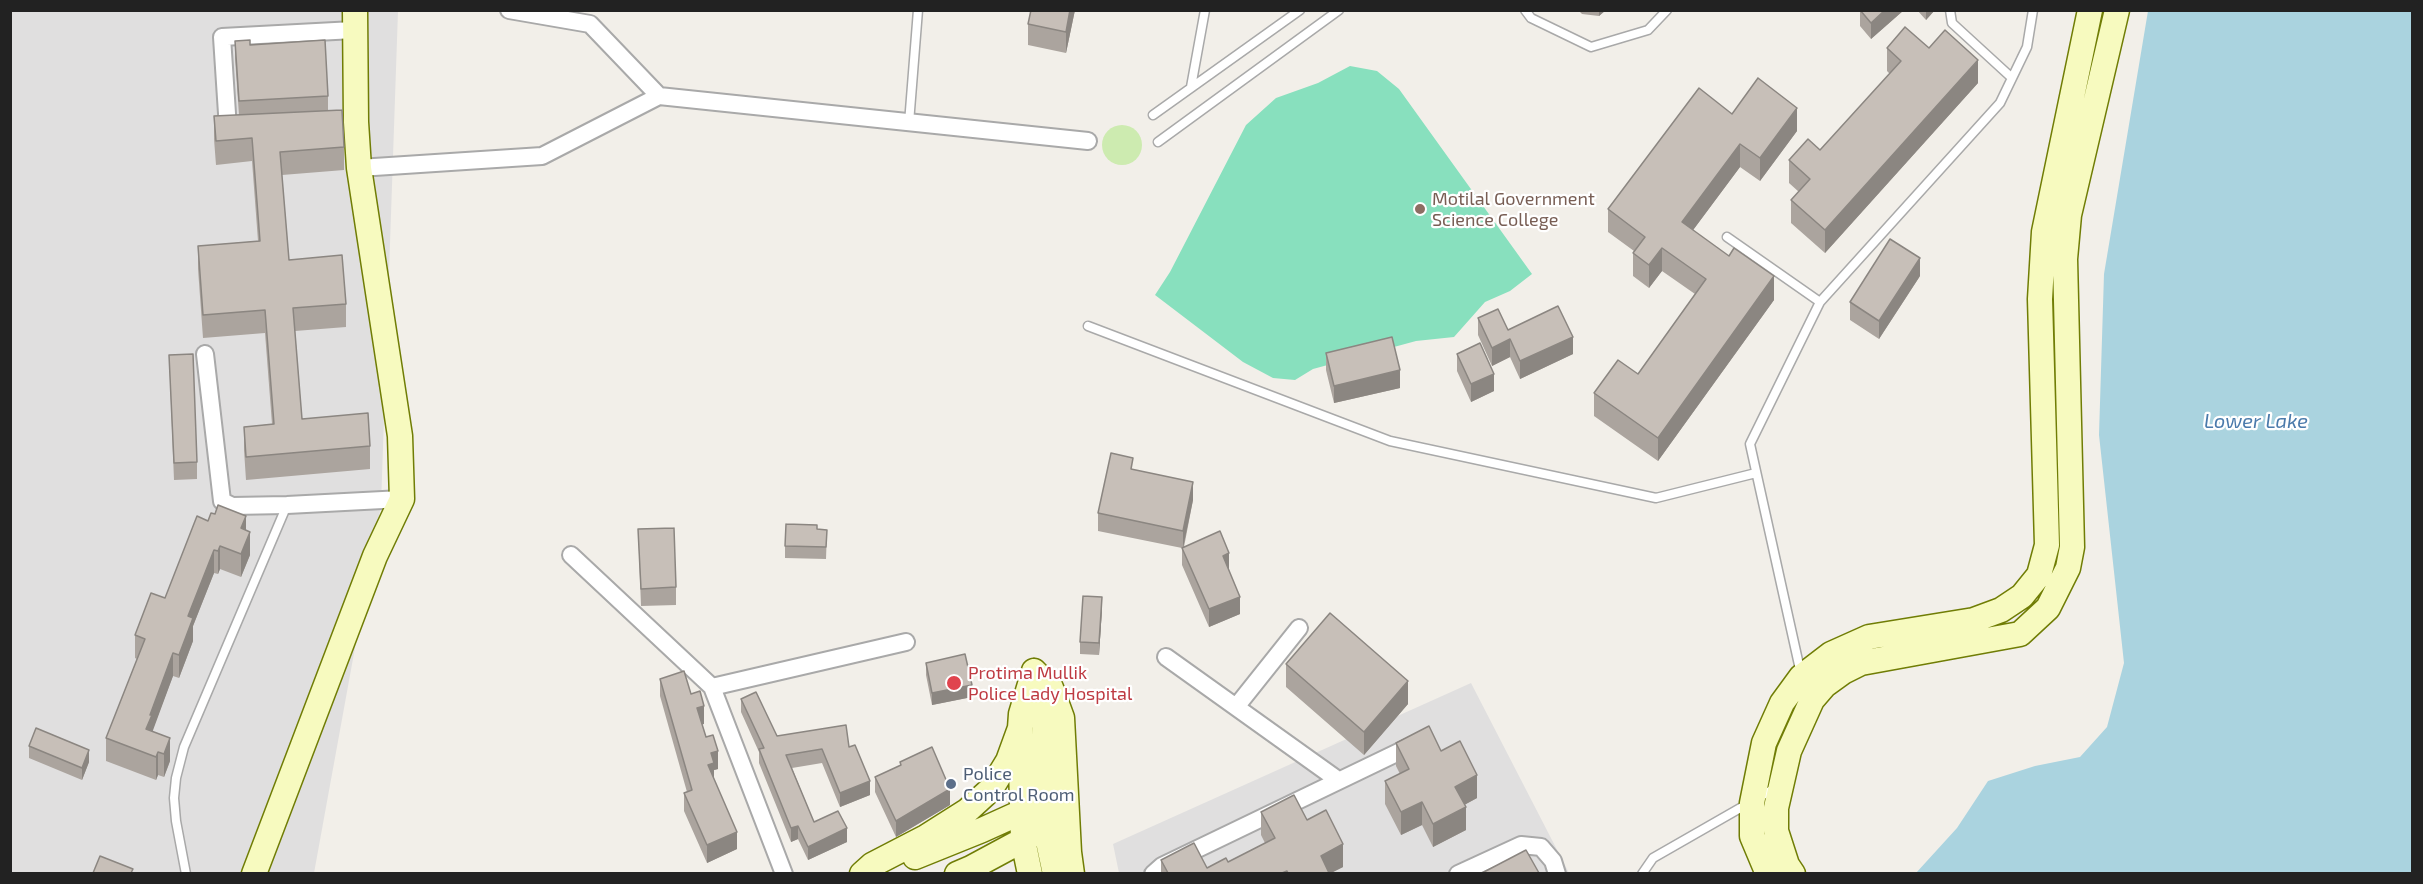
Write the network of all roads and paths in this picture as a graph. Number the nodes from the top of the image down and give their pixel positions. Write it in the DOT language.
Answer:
graph roads {
  1 [pos="509,10"];
  2 [pos="918,10"];
  3 [pos="1205,10"];
  4 [pos="1300,10"];
  5 [pos="1339,10"];
  6 [pos="1525,10"];
  7 [pos="1666,10"];
  8 [pos="1950,10"];
  9 [pos="2033,10"];
  10 [pos="2090,10"];
  11 [pos="2116,10"];
  12 [pos="354,20"];
  13 [pos="2012,78"];
  14 [pos="1191,87"];
  15 [pos="659,96"];
  16 [pos="1153,115"];
  17 [pos="909,123"];
  18 [pos="251,127"];
  19 [pos="1088,141"];
  20 [pos="1158,142"];
  21 [pos="359,168"];
  22 [pos="1727,237"];
  23 [pos="1820,302"];
  24 [pos="1088,326"];
  25 [pos="205,354"];
  26 [pos="1756,473"];
  27 [pos="402,499"];
  28 [pos="287,505"];
  29 [pos="571,555"];
  30 [pos="1299,628"];
  31 [pos="906,642"];
  32 [pos="1166,657"];
  33 [pos="1034,671"];
  34 [pos="1802,677"];
  35 [pos="712,687"];
  36 [pos="1236,707"];
  37 [pos="1020,728"];
  38 [pos="1407,748"];
  39 [pos="1338,780"];
  40 [pos="1780,785"];
  41 [pos="1045,801"];
  42 [pos="1752,803"];
  43 [pos="1022,811"];
  44 [pos="1045,827"];
  45 [pos="1023,840"];
  46 [pos="186,873"];
  47 [pos="254,873"];
  48 [pos="784,873"];
  49 [pos="862,873"];
  50 [pos="874,873"];
  51 [pos="957,873"];
  52 [pos="1030,873"];
  53 [pos="1055,873"];
  54 [pos="1072,873"];
  55 [pos="1153,873"];
  56 [pos="1458,873"];
  57 [pos="1557,873"];
  58 [pos="1642,873"];
  59 [pos="1768,873"];
  60 [pos="1793,873"];
  1 -- 15 [label="street"];
  2 -- 17 [label="lane"];
  3 -- 14 [label="lane"];
  4 -- 14 [label="lane"];
  5 -- 20 [label="lane"];
  6 -- 7 [label="lane"];
  8 -- 13 [label="lane"];
  9 -- 13 [label="lane"];
  10 -- 34 [label="street"];
  11 -- 40 [label="street"];
  12 -- 18 [label="street"];
  12 -- 21 [label="street"];
  13 -- 23 [label="lane"];
  14 -- 16 [label="lane"];
  15 -- 17 [label="street"];
  15 -- 21 [label="street"];
  17 -- 19 [label="street"];
  21 -- 27 [label="street"];
  22 -- 23 [label="lane"];
  23 -- 26 [label="lane"];
  24 -- 26 [label="lane"];
  25 -- 28 [label="street"];
  26 -- 34 [label="lane"];
  27 -- 28 [label="street"];
  27 -- 47 [label="street"];
  28 -- 46 [label="lane"];
  29 -- 35 [label="street"];
  30 -- 36 [label="street"];
  31 -- 35 [label="street"];
  32 -- 36 [label="street"];
  33 -- 37 [label="street"];
  33 -- 41 [label="street"];
  33 -- 54 [label="street"];
  34 -- 42 [label="street"];
  35 -- 48 [label="street"];
  36 -- 39 [label="street"];
  37 -- 43 [label="street"];
  37 -- 49 [label="street"];
  38 -- 39 [label="street"];
  39 -- 55 [label="street"];
  40 -- 42 [label="lane"];
  40 -- 60 [label="street"];
  41 -- 43 [label="street"];
  41 -- 44 [label="street"];
  42 -- 58 [label="lane"];
  42 -- 59 [label="street"];
  43 -- 45 [label="street"];
  43 -- 50 [label="street"];
  44 -- 45 [label="street"];
  44 -- 53 [label="street"];
  45 -- 51 [label="street"];
  45 -- 52 [label="street"];
  56 -- 57 [label="street"];
}
